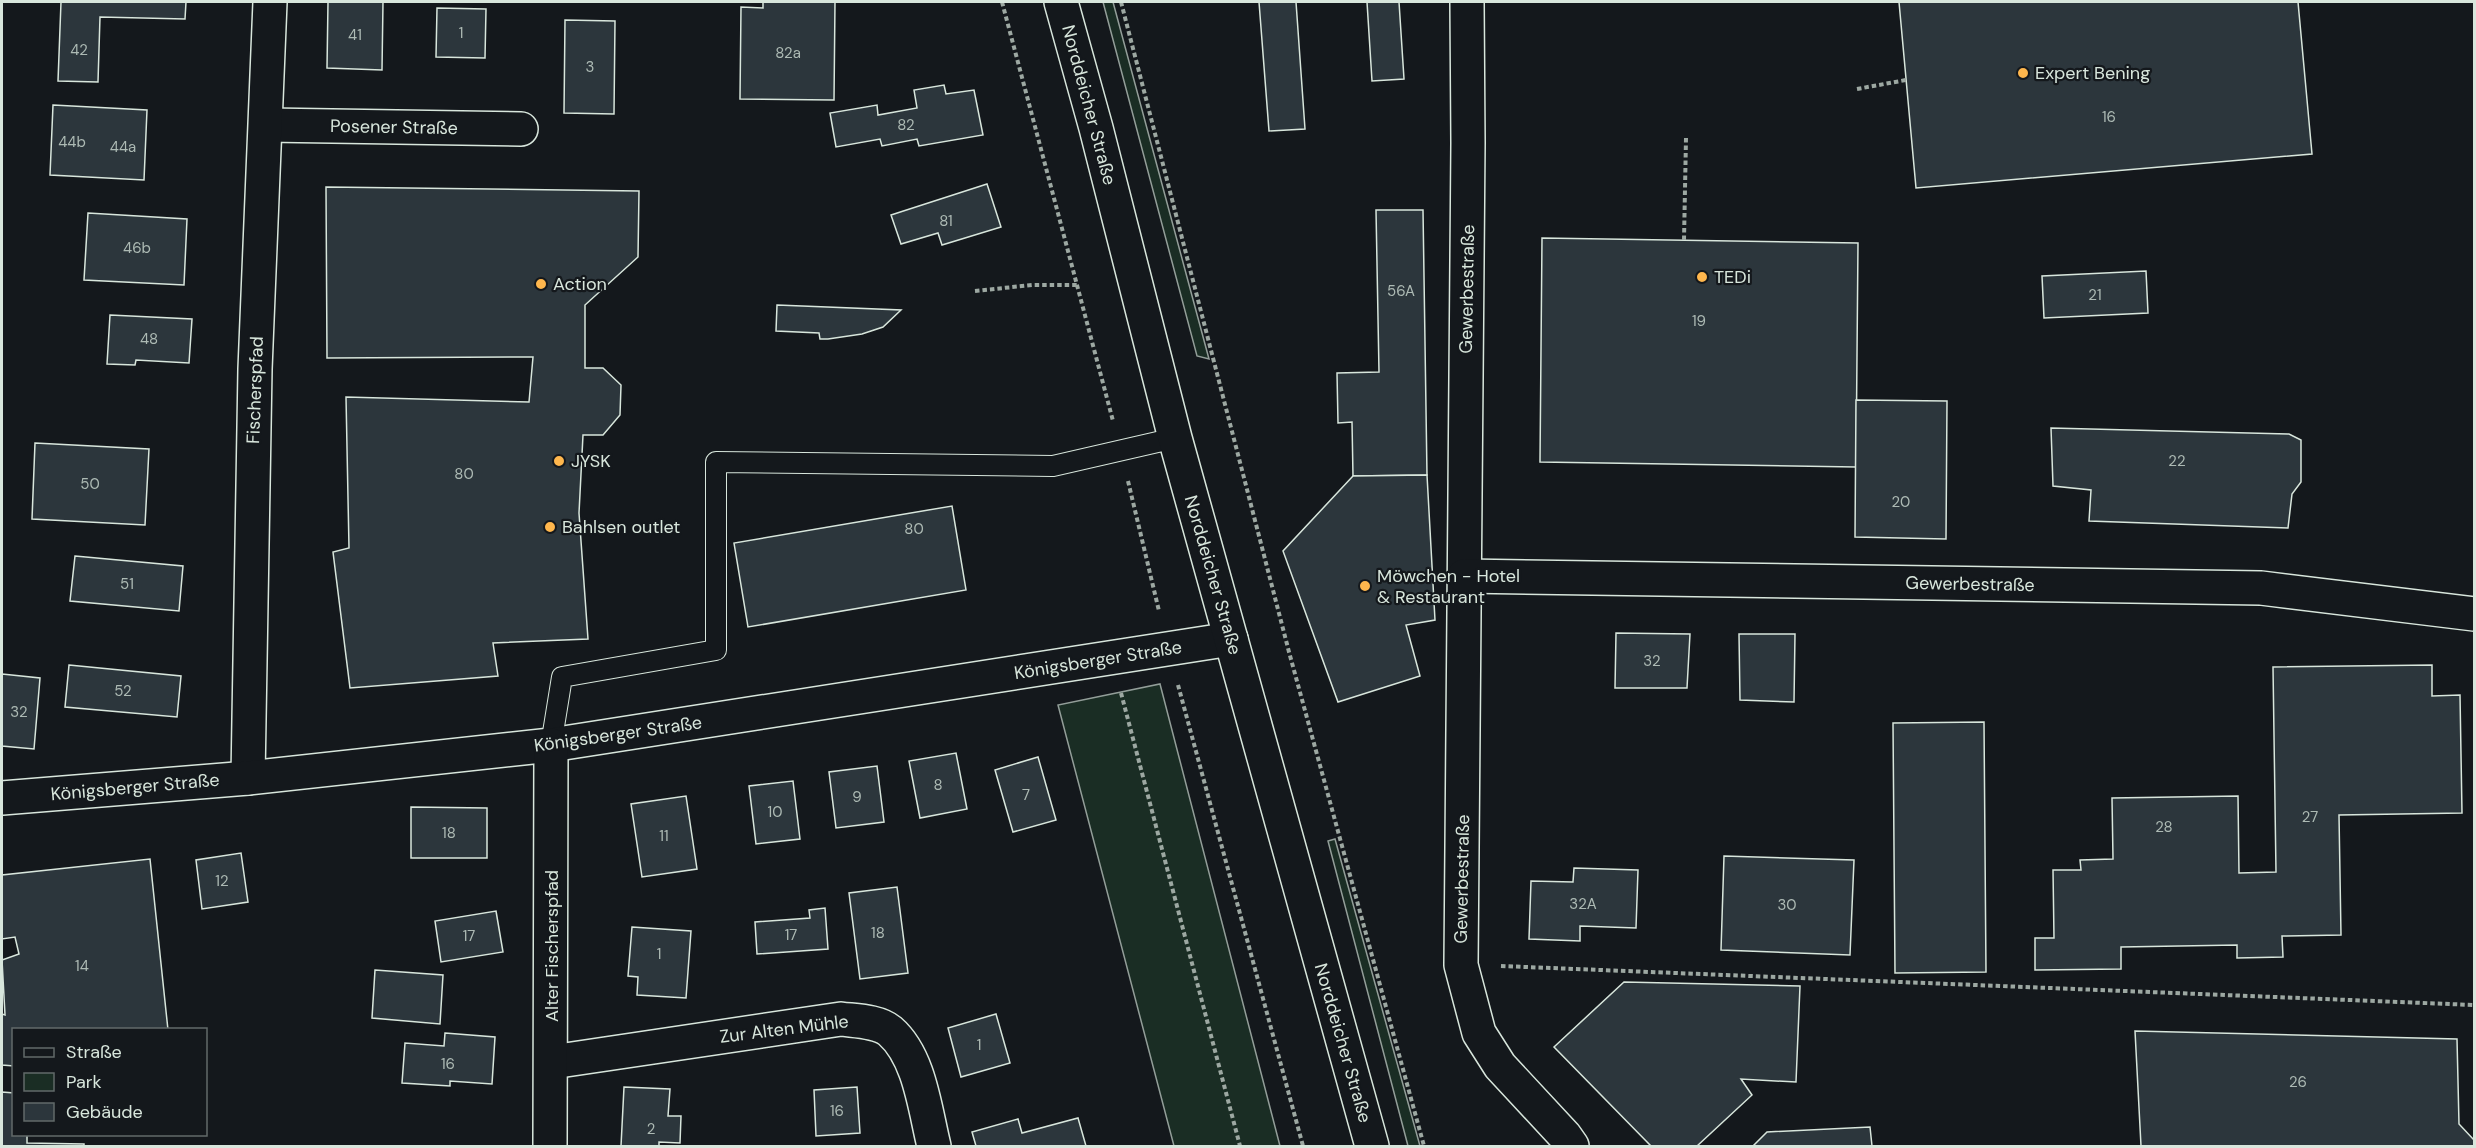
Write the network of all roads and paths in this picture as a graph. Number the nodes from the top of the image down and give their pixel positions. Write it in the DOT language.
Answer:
graph roads {
  1 [pos="270,2"];
  2 [pos="1002,2"];
  3 [pos="1061,2"];
  4 [pos="1120,2"];
  5 [pos="1467,2"];
  6 [pos="1906,80"];
  7 [pos="1857,89"];
  8 [pos="267,125"];
  9 [pos="521,129"];
  10 [pos="1686,138"];
  11 [pos="1684,240"];
  12 [pos="1077,285"];
  13 [pos="975,291"];
  14 [pos="1175,438"];
  15 [pos="1121,451"];
  16 [pos="1464,576"];
  17 [pos="2475,614"];
  18 [pos="1231,639"];
  19 [pos="1168,648"];
  20 [pos="1112,658"];
  21 [pos="551,745"];
  22 [pos="248,778"];
  23 [pos="2,798"];
  24 [pos="1461,965"];
  25 [pos="2475,1005"];
  26 [pos="552,1062"];
  27 [pos="550,1146"];
  28 [pos="934,1146"];
  29 [pos="1240,1146"];
  30 [pos="1303,1146"];
  31 [pos="1372,1146"];
  32 [pos="1424,1146"];
  33 [pos="1572,1146"];
  1 -- 8 [label="street, Fischerspfad"];
  2 -- 12 [label="path"];
  3 -- 14 [label="street, Norddeicher Straße"];
  4 -- 32 [label="path"];
  5 -- 16 [label="street, Gewerbestraße"];
  6 -- 7 [label="path"];
  8 -- 9 [label="street, Posener Straße"];
  8 -- 22 [label="street, Fischerspfad"];
  10 -- 11 [label="path"];
  12 -- 13 [label="path"];
  12 -- 15 [label="path"];
  14 -- 15 [label="lane"];
  14 -- 18 [label="street, Norddeicher Straße"];
  15 -- 19 [label="path"];
  15 -- 21 [label="lane"];
  16 -- 17 [label="street, Gewerbestraße"];
  16 -- 24 [label="street, Gewerbestraße"];
  18 -- 19 [label="street, Königsberger Straße"];
  18 -- 31 [label="street, Norddeicher Straße"];
  19 -- 20 [label="street, Königsberger Straße"];
  19 -- 30 [label="path"];
  20 -- 21 [label="street, Königsberger Straße"];
  20 -- 29 [label="path"];
  21 -- 22 [label="street, Königsberger Straße"];
  21 -- 26 [label="street, Alter Fischerspfad"];
  22 -- 23 [label="street, Königsberger Straße"];
  24 -- 25 [label="path"];
  24 -- 33 [label="street, Gewerbestraße"];
  26 -- 27 [label="street, Alter Fischerspfad"];
  26 -- 28 [label="street, Zur Alten Mühle"];
}
